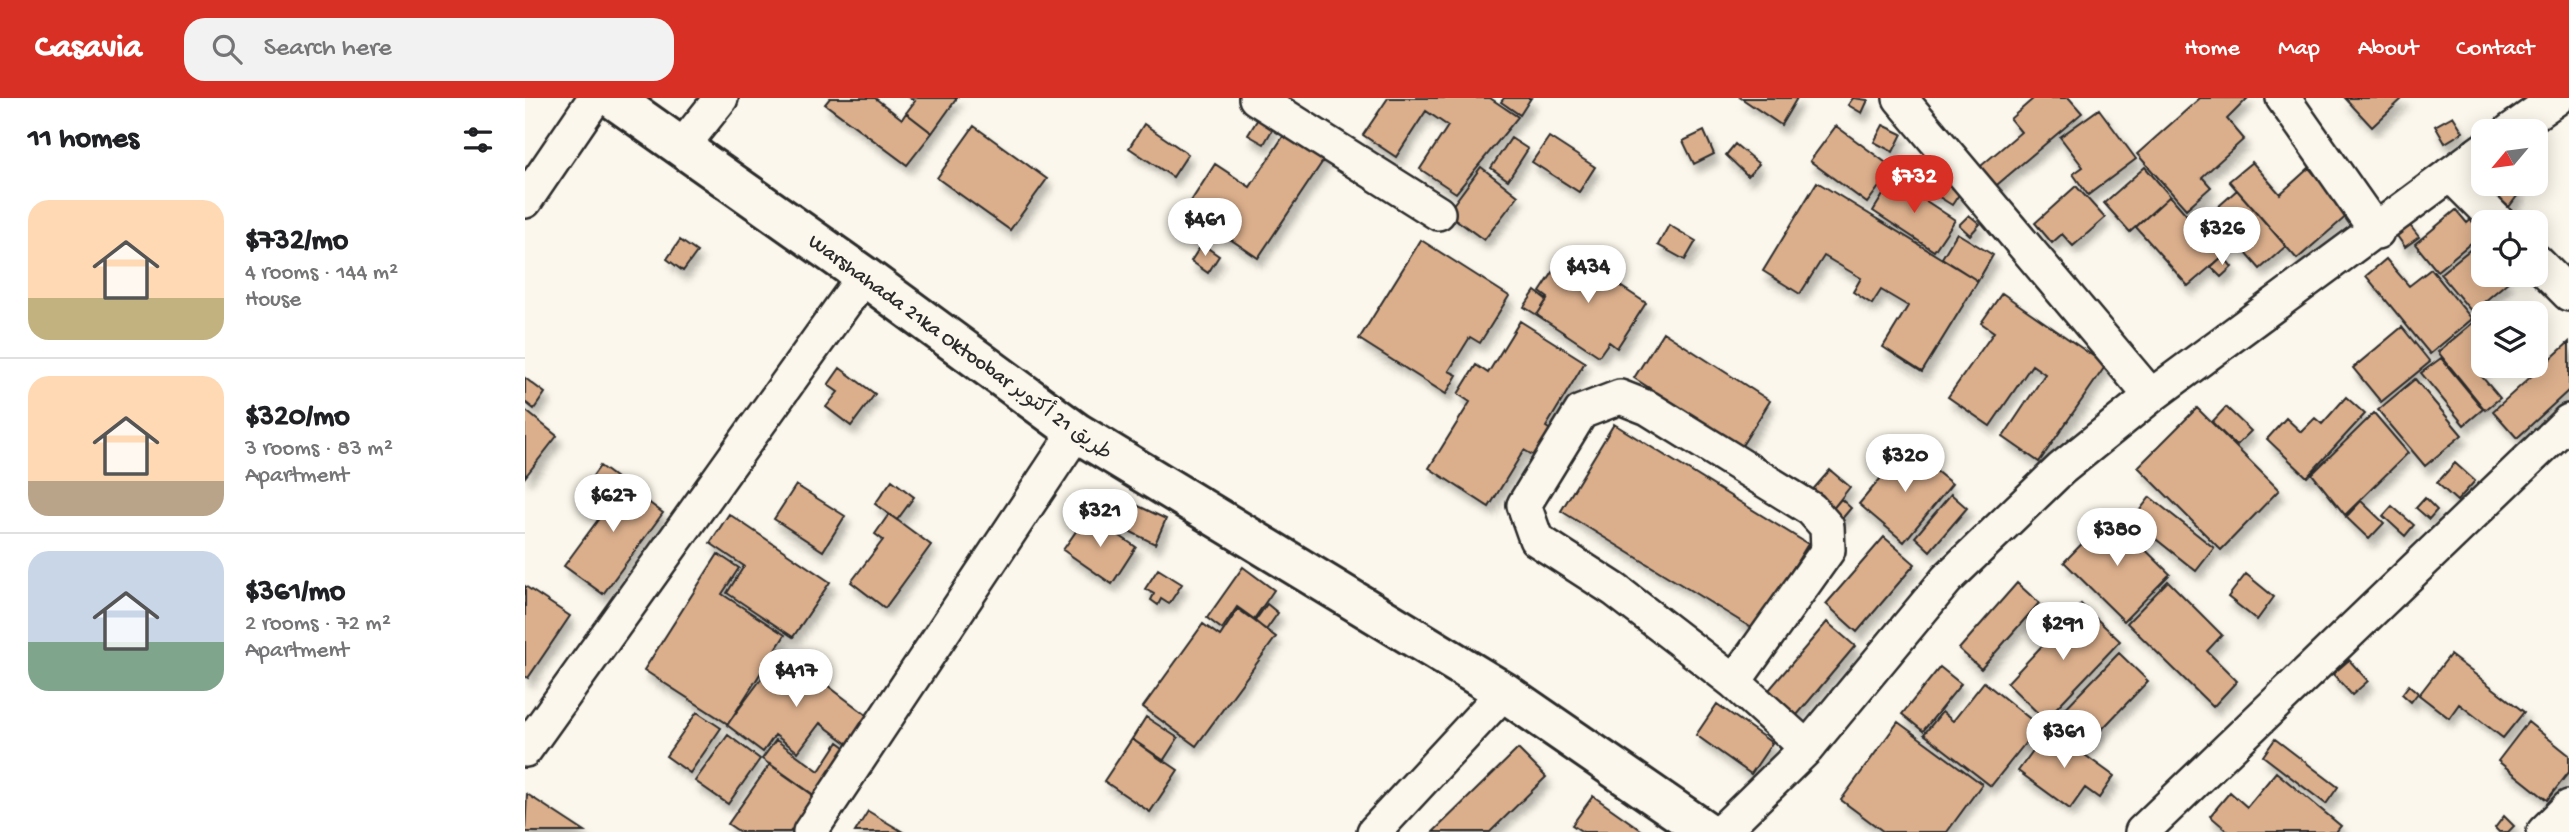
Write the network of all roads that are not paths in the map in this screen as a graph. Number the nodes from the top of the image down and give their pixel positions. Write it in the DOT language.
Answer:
graph roads {
  1 [pos="595,98"];
  2 [pos="613,98"];
  3 [pos="722,98"];
  4 [pos="1256,98"];
  5 [pos="1900,98"];
  6 [pos="2283,98"];
  7 [pos="2557,98"];
  8 [pos="2527,119"];
  9 [pos="681,148"];
  10 [pos="2471,159"];
  11 [pos="2450,174"];
  12 [pos="525,201"];
  13 [pos="2486,210"];
  14 [pos="1437,213"];
  15 [pos="2377,232"];
  16 [pos="2548,273"];
  17 [pos="864,276"];
  18 [pos="2569,294"];
  19 [pos="2151,396"];
  20 [pos="2569,421"];
  21 [pos="1076,432"];
  22 [pos="1734,682"];
  23 [pos="1504,692"];
  24 [pos="1807,748"];
  25 [pos="525,750"];
  26 [pos="2569,807"];
  27 [pos="810,832"];
  28 [pos="1374,832"];
  29 [pos="1707,832"];
  30 [pos="1721,832"];
  31 [pos="2142,832"];
  32 [pos="2544,832"];
  1 -- 12 [label="street"];
  2 -- 9 [label="main road, Warshahada 21ka Oktoobar طريق 21 أكتوبر"];
  3 -- 9 [label="street"];
  4 -- 14 [label="street"];
  5 -- 19 [label="street"];
  6 -- 15 [label="street"];
  7 -- 8 [label="street"];
  9 -- 17 [label="main road, Warshahada 21ka Oktoobar طريق 21 أكتوبر"];
  10 -- 11 [label="street"];
  11 -- 13 [label="street"];
  11 -- 15 [label="street"];
  15 -- 19 [label="street"];
  16 -- 18 [label="street"];
  17 -- 21 [label="main road, Warshahada 21ka Oktoobar طريق 21 أكتوبر"];
  17 -- 25 [label="street"];
  19 -- 24 [label="street"];
  20 -- 31 [label="street"];
  21 -- 23 [label="main road, Warshahada 21ka Oktoobar طريق 21 أكتوبر"];
  21 -- 27 [label="street"];
  22 -- 22 [label="street"];
  22 -- 24 [label="street"];
  23 -- 28 [label="street"];
  23 -- 29 [label="main road, Warshahada 21ka Oktoobar طريق 21 أكتوبر"];
  24 -- 30 [label="street"];
  26 -- 32 [label="street"];
}
